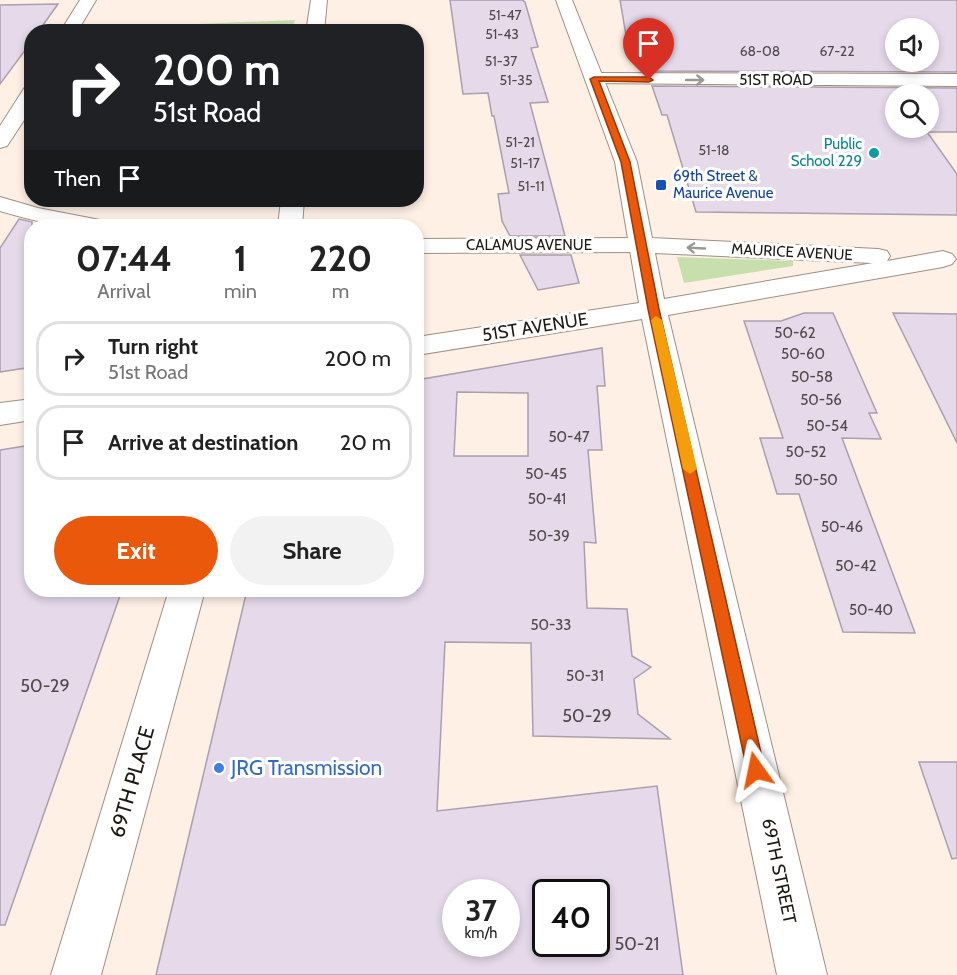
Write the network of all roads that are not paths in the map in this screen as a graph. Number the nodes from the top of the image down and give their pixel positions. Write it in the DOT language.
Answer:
graph roads {
  1 [pos="88,0"];
  2 [pos="319,0"];
  3 [pos="564,0"];
  4 [pos="73,24"];
  5 [pos="316,24"];
  6 [pos="594,79"];
  7 [pos="957,80"];
  8 [pos="24,104"];
  9 [pos="0,142"];
  10 [pos="0,204"];
  11 [pos="61,219"];
  12 [pos="640,245"];
  13 [pos="424,246"];
  14 [pos="950,259"];
  15 [pos="653,309"];
  16 [pos="424,345"];
  17 [pos="24,410"];
  18 [pos="0,414"];
  19 [pos="185,597"];
  20 [pos="76,975"];
  21 [pos="801,975"];
  1 -- 4 [label="street"];
  2 -- 5 [label="street"];
  3 -- 6 [label="street, 69TH STREET"];
  6 -- 7 [label="street, 51ST ROAD, one-way"];
  6 -- 12 [label="street, 69TH STREET"];
  8 -- 9 [label="street"];
  10 -- 11 [label="street"];
  12 -- 13 [label="street, CALAMUS AVENUE"];
  14 -- 12 [label="street, MAURICE AVENUE, one-way"];
  12 -- 15 [label="street, 69TH STREET"];
  14 -- 15 [label="street, MAURICE AVENUE"];
  15 -- 16 [label="street, 51ST AVENUE"];
  15 -- 21 [label="street, 69TH STREET"];
  17 -- 18 [label="street"];
  19 -- 20 [label="street, 69TH PLACE"];
}
